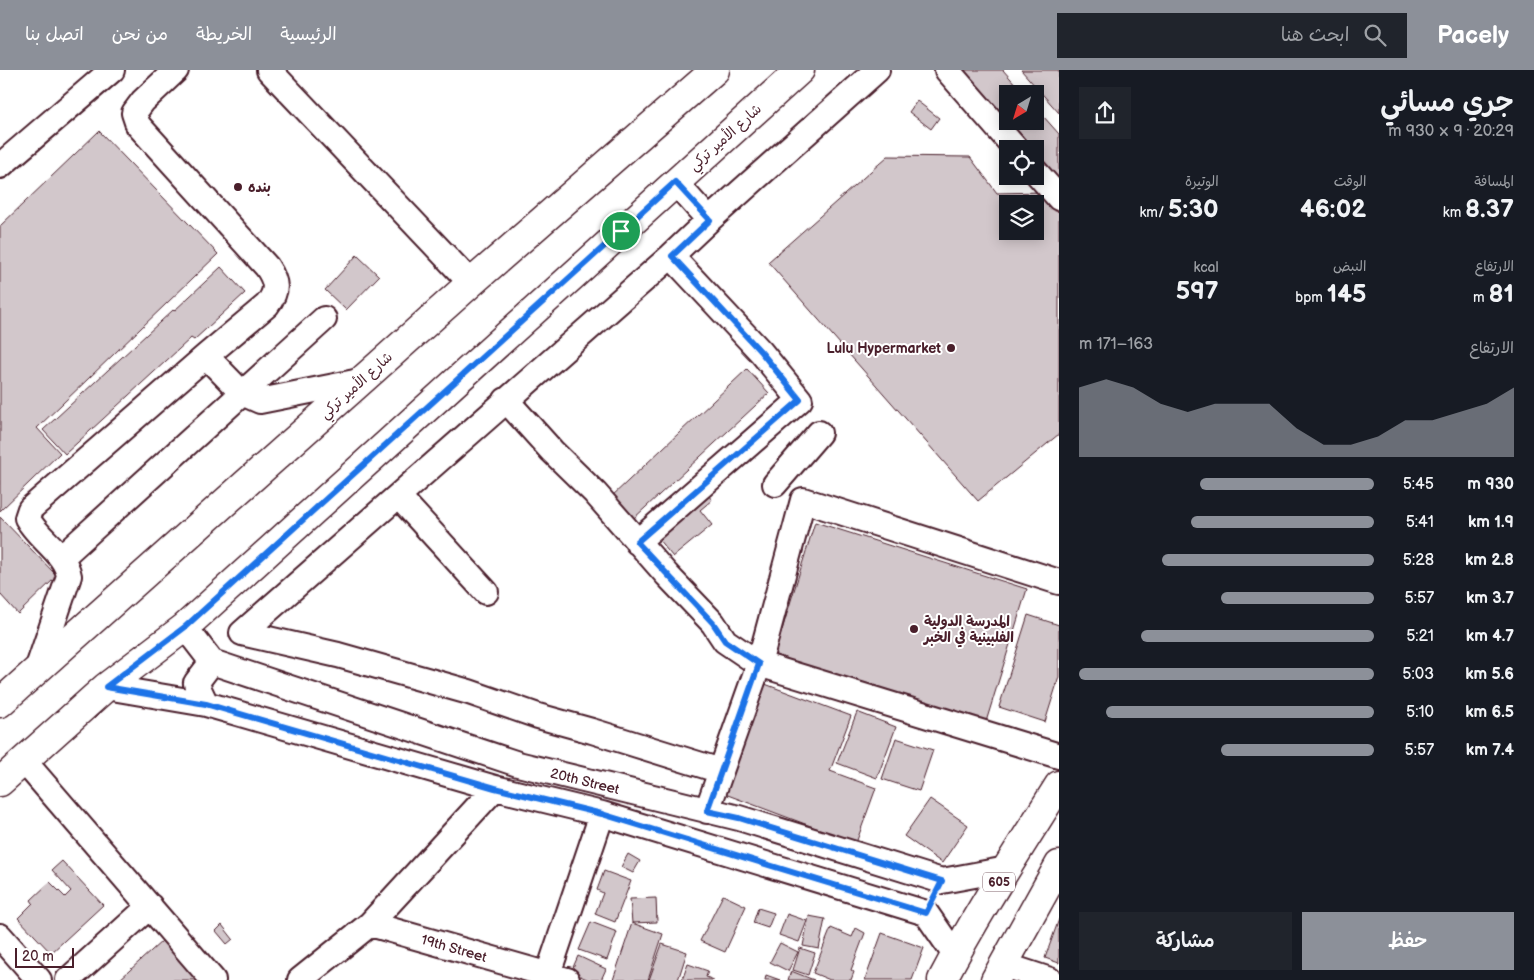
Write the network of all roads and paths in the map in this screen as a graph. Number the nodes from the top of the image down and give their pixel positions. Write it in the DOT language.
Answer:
graph roads {
  1 [pos="112,70"];
  2 [pos="176,70"];
  3 [pos="269,70"];
  4 [pos="715,70"];
  5 [pos="800,70"];
  6 [pos="877,70"];
  7 [pos="947,70"];
  8 [pos="1008,140"];
  9 [pos="0,166"];
  10 [pos="1044,181"];
  11 [pos="675,182"];
  12 [pos="1059,198"];
  13 [pos="710,220"];
  14 [pos="672,256"];
  15 [pos="471,283"];
  16 [pos="324,320"];
  17 [pos="206,356"];
  18 [pos="360,381"];
  19 [pos="242,393"];
  20 [pos="506,400"];
  21 [pos="819,433"];
  22 [pos="775,484"];
  23 [pos="399,496"];
  24 [pos="637,542"];
  25 [pos="61,558"];
  26 [pos="1059,582"];
  27 [pos="486,592"];
  28 [pos="185,627"];
  29 [pos="212,662"];
  30 [pos="759,664"];
  31 [pos="36,670"];
  32 [pos="106,687"];
  33 [pos="0,703"];
  34 [pos="206,704"];
  35 [pos="1059,756"];
  36 [pos="24,761"];
  37 [pos="721,771"];
  38 [pos="0,782"];
  39 [pos="1059,785"];
  40 [pos="495,788"];
  41 [pos="707,811"];
  42 [pos="602,814"];
  43 [pos="1059,865"];
  44 [pos="1007,869"];
  45 [pos="942,881"];
  46 [pos="150,906"];
  47 [pos="926,913"];
  48 [pos="370,924"];
  49 [pos="0,936"];
  50 [pos="955,955"];
  51 [pos="999,972"];
  52 [pos="554,978"];
  53 [pos="39,980"];
  54 [pos="68,980"];
  55 [pos="213,980"];
  56 [pos="300,980"];
  57 [pos="942,980"];
  58 [pos="1050,980"];
  1 -- 9 [label="street"];
  2 -- 17 [label="street"];
  3 -- 15 [label="street"];
  4 -- 15 [label="main road, شارع الأمير تركي"];
  5 -- 11 [label="main road, شارع الأمير تركي"];
  6 -- 13 [label="street"];
  7 -- 8 [label="street"];
  10 -- 12 [label="street"];
  11 -- 13 [label="street"];
  11 -- 28 [label="main road, شارع الأمير تركي"];
  13 -- 14 [label="street"];
  14 -- 20 [label="street"];
  14 -- 24 [label="street"];
  15 -- 18 [label="main road, شارع الأمير تركي"];
  16 -- 19 [label="street"];
  17 -- 19 [label="street"];
  17 -- 25 [label="street"];
  18 -- 19 [label="street"];
  18 -- 31 [label="main road, شارع الأمير تركي"];
  19 -- 25 [label="street"];
  20 -- 23 [label="street"];
  20 -- 24 [label="street"];
  21 -- 22 [label="street"];
  23 -- 27 [label="street"];
  23 -- 37 [label="street"];
  24 -- 30 [label="street"];
  25 -- 31 [label="street"];
  26 -- 30 [label="street"];
  28 -- 29 [label="street"];
  28 -- 32 [label="main road, شارع الأمير تركي"];
  29 -- 34 [label="street"];
  29 -- 41 [label="street, 20th Street"];
  30 -- 35 [label="street"];
  30 -- 37 [label="street"];
  31 -- 33 [label="main road, شارع الأمير تركي"];
  32 -- 34 [label="street, 20th Street"];
  32 -- 36 [label="main road, شارع الأمير تركي"];
  34 -- 40 [label="street, 20th Street"];
  36 -- 38 [label="main road, شارع الأمير تركي"];
  36 -- 46 [label="street"];
  37 -- 41 [label="street"];
  39 -- 44 [label="main road, 605"];
  40 -- 42 [label="street, 20th Street"];
  40 -- 48 [label="street"];
  41 -- 45 [label="street, 20th Street"];
  42 -- 47 [label="street, 20th Street"];
  42 -- 52 [label="street"];
  43 -- 51 [label="main road"];
  44 -- 45 [label="street, 20th Street"];
  44 -- 50 [label="main road, 605"];
  45 -- 47 [label="street"];
  46 -- 54 [label="street"];
  46 -- 55 [label="street"];
  47 -- 50 [label="street"];
  48 -- 52 [label="street, 19th Street"];
  48 -- 56 [label="street"];
  49 -- 53 [label="street"];
  50 -- 57 [label="main road, 605"];
  51 -- 58 [label="street"];
}
